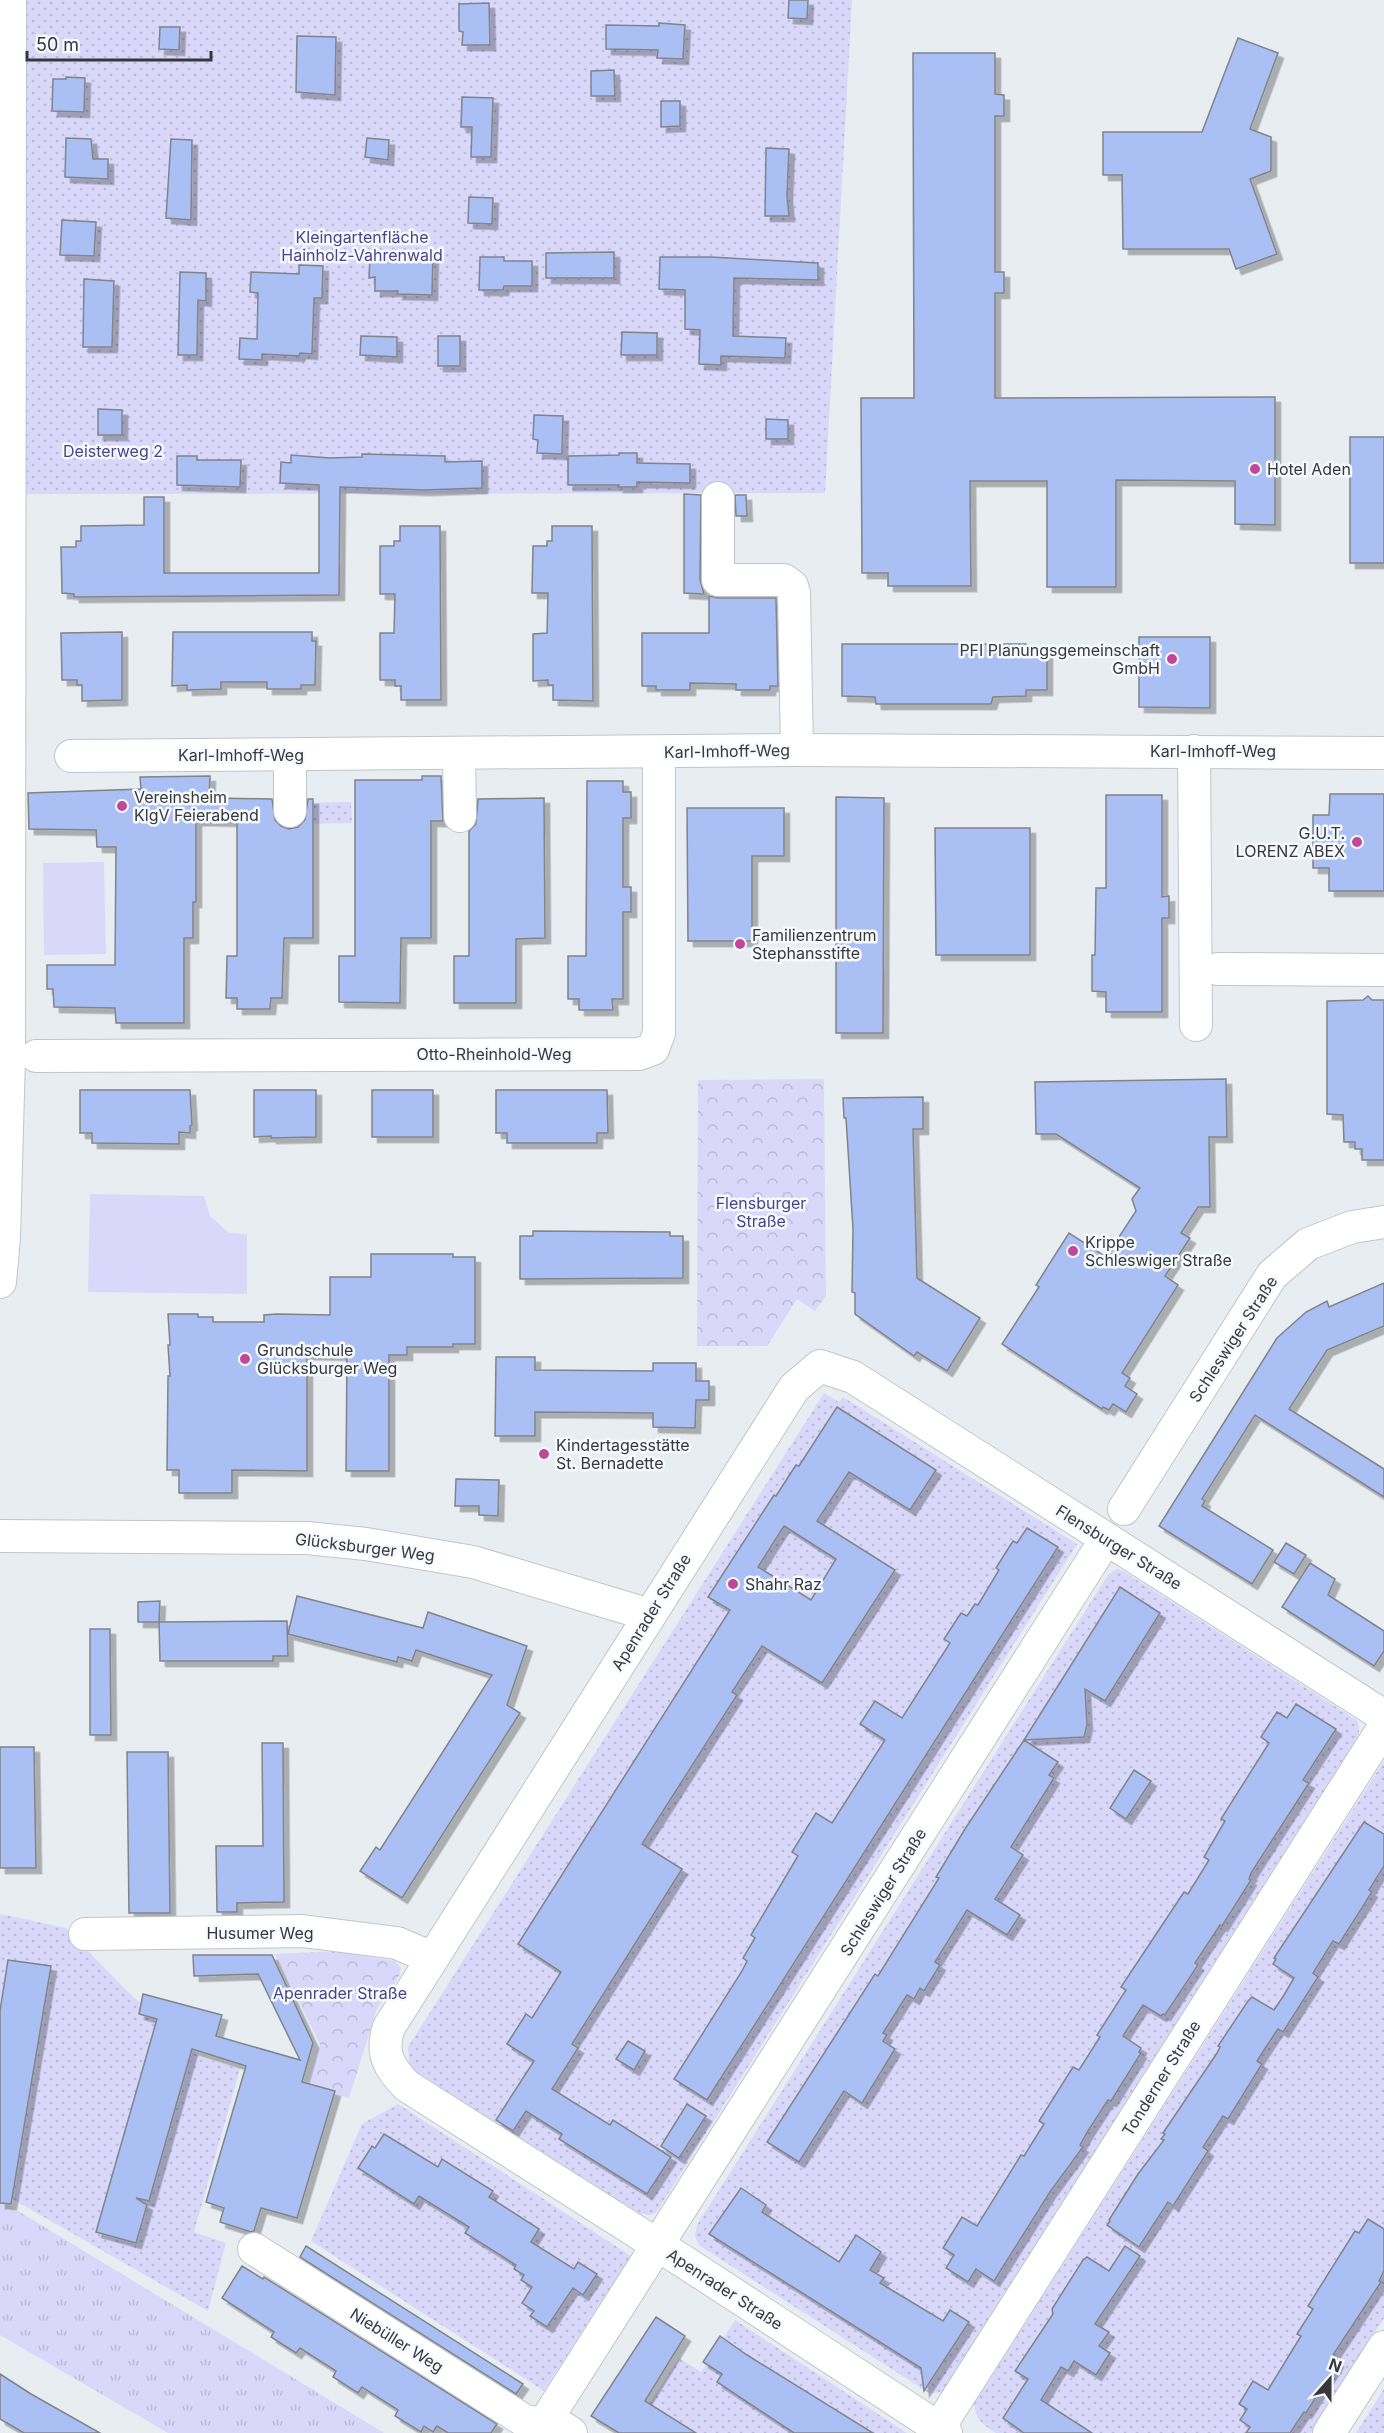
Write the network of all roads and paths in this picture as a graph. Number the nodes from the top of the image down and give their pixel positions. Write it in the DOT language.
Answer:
graph roads {
  1 [pos="10,0"];
  2 [pos="718,498"];
  3 [pos="4,693"];
  4 [pos="798,750"];
  5 [pos="1194,751"];
  6 [pos="658,752"];
  7 [pos="1384,753"];
  8 [pos="459,754"];
  9 [pos="290,755"];
  10 [pos="71,756"];
  11 [pos="290,812"];
  12 [pos="460,816"];
  13 [pos="1218,969"];
  14 [pos="1384,970"];
  15 [pos="1196,1025"];
  16 [pos="36,1056"];
  17 [pos="1384,1222"];
  18 [pos="0,1282"];
  19 [pos="820,1366"];
  20 [pos="1124,1509"];
  21 [pos="0,1536"];
  22 [pos="1107,1539"];
  23 [pos="650,1614"];
  24 [pos="1384,1716"];
  25 [pos="1384,1727"];
  26 [pos="85,1934"];
  27 [pos="432,1958"];
  28 [pos="657,2245"];
  29 [pos="254,2249"];
  30 [pos="1384,2346"];
  31 [pos="557,2429"];
  32 [pos="942,2431"];
  33 [pos="1329,2433"];
  1 -- 3 [label="street"];
  2 -- 4 [label="street"];
  3 -- 18 [label="street"];
  4 -- 5 [label="street, Karl-Imhoff-Weg"];
  4 -- 6 [label="street, Karl-Imhoff-Weg"];
  5 -- 7 [label="street, Karl-Imhoff-Weg"];
  5 -- 15 [label="street"];
  6 -- 8 [label="street, Karl-Imhoff-Weg"];
  6 -- 16 [label="street, Otto-Rheinhold-Weg"];
  8 -- 9 [label="street, Karl-Imhoff-Weg"];
  8 -- 12 [label="street"];
  9 -- 10 [label="street, Karl-Imhoff-Weg"];
  9 -- 11 [label="street"];
  13 -- 14 [label="street"];
  17 -- 20 [label="street, Schleswiger Straße"];
  19 -- 22 [label="street, Flensburger Straße"];
  19 -- 23 [label="street, Apenrader Straße"];
  21 -- 23 [label="street, Glücksburger Weg"];
  22 -- 24 [label="street, Flensburger Straße"];
  22 -- 28 [label="street, Schleswiger Straße"];
  23 -- 27 [label="street, Apenrader Straße"];
  25 -- 32 [label="street, Tonderner Straße"];
  26 -- 27 [label="street, Husumer Weg"];
  27 -- 28 [label="street, Apenrader Straße"];
  28 -- 31 [label="street, Niebüller Weg"];
  28 -- 32 [label="street, Apenrader Straße"];
  29 -- 31 [label="street, Niebüller Weg"];
  30 -- 33 [label="street"];
}
